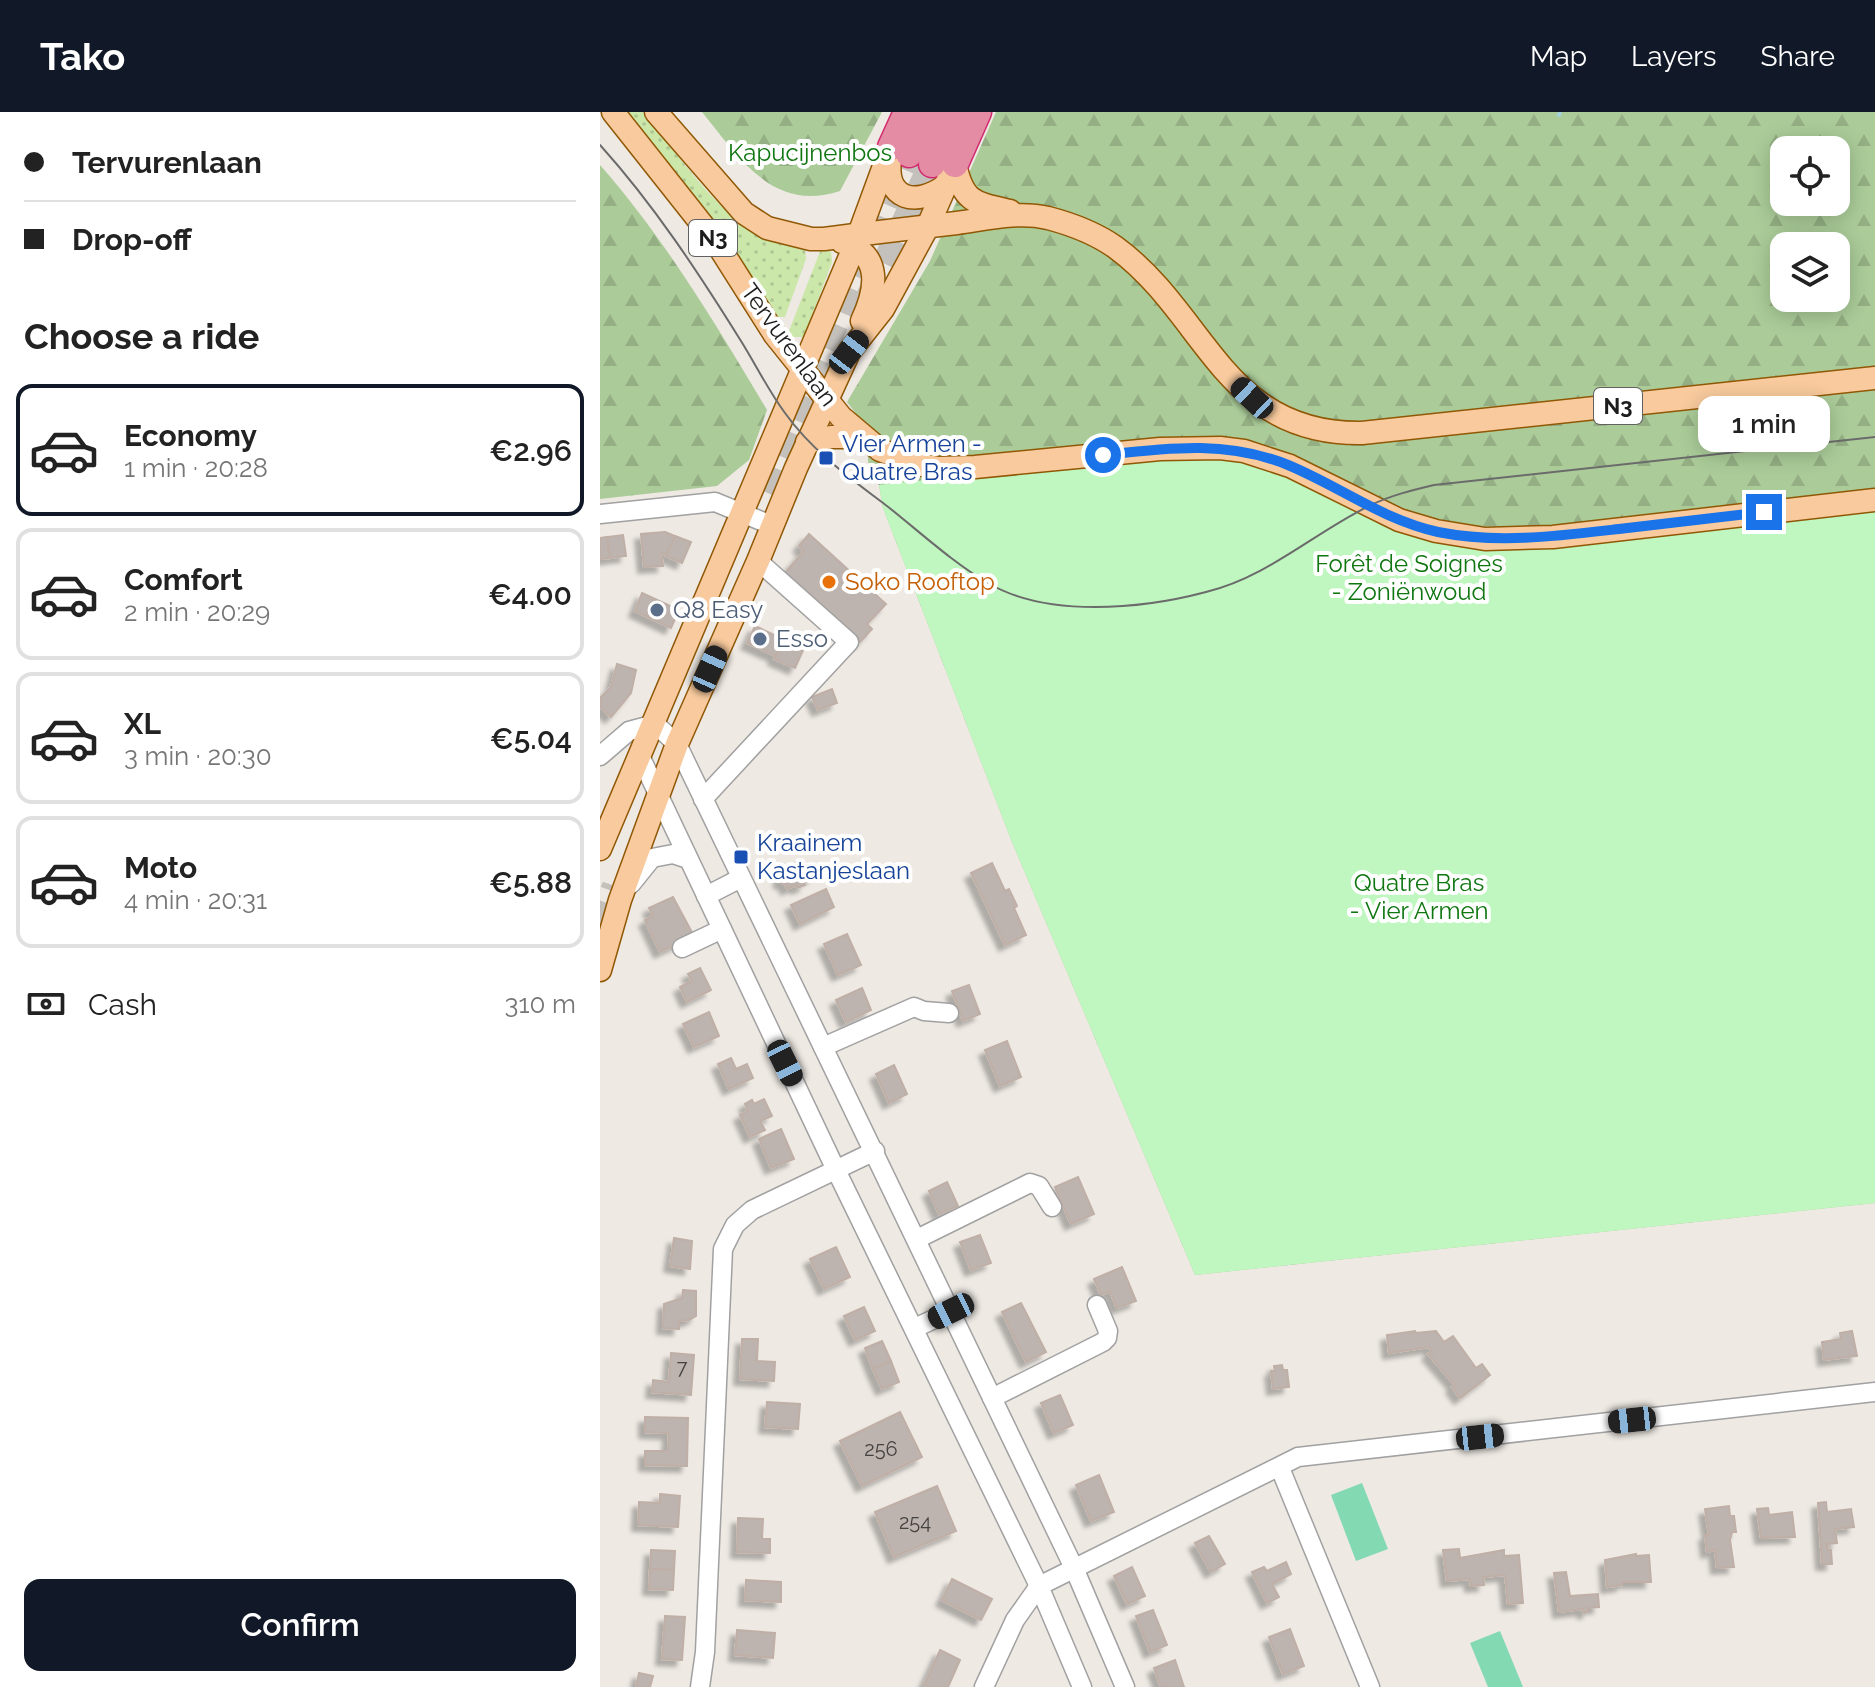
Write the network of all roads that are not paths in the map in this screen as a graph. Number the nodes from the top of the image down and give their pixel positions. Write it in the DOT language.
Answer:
graph roads {
  1 [pos="613,112"];
  2 [pos="656,112"];
  3 [pos="907,112"];
  4 [pos="928,112"];
  5 [pos="955,112"];
  6 [pos="978,112"];
  7 [pos="927,163"];
  8 [pos="1027,214"];
  9 [pos="928,226"];
  10 [pos="857,240"];
  11 [pos="849,352"];
  12 [pos="802,371"];
  13 [pos="1875,378"];
  14 [pos="827,399"];
  15 [pos="862,437"];
  16 [pos="807,442"];
  17 [pos="1875,500"];
  18 [pos="743,513"];
  19 [pos="600,514"];
  20 [pos="771,525"];
  21 [pos="758,561"];
  22 [pos="655,724"];
  23 [pos="677,744"];
  24 [pos="600,756"];
  25 [pos="641,758"];
  26 [pos="658,793"];
  27 [pos="703,799"];
  28 [pos="600,849"];
  29 [pos="688,859"];
  30 [pos="741,878"];
  31 [pos="706,896"];
  32 [pos="620,900"];
  33 [pos="722,929"];
  34 [pos="682,948"];
  35 [pos="600,970"];
  36 [pos="949,1013"];
  37 [pos="823,1047"];
  38 [pos="875,1151"];
  39 [pos="836,1170"];
  40 [pos="1052,1207"];
  41 [pos="917,1239"];
  42 [pos="1097,1305"];
  43 [pos="951,1311"];
  44 [pos="915,1328"];
  45 [pos="1875,1392"];
  46 [pos="992,1398"];
  47 [pos="1280,1468"];
  48 [pos="1074,1568"];
  49 [pos="1039,1586"];
  50 [pos="700,1687"];
  51 [pos="984,1687"];
  52 [pos="1082,1687"];
  53 [pos="1125,1687"];
  54 [pos="1370,1687"];
  1 -- 12 [label="main road, Tervurenlaan / N3"];
  2 -- 10 [label="main road, N3"];
  3 -- 7 [label="highway"];
  4 -- 7 [label="highway"];
  5 -- 7 [label="highway"];
  6 -- 7 [label="highway"];
  7 -- 8 [label="main road"];
  7 -- 9 [label="main road"];
  7 -- 10 [label="main road"];
  8 -- 9 [label="main road, N3"];
  8 -- 13 [label="main road, N3"];
  9 -- 10 [label="main road, N3"];
  9 -- 11 [label="main road"];
  10 -- 11 [label="main road"];
  10 -- 12 [label="main road"];
  11 -- 14 [label="main road"];
  12 -- 14 [label="main road, Tervurenlaan / N3"];
  12 -- 18 [label="main road"];
  14 -- 15 [label="main road, Tervurenlaan / N3"];
  14 -- 16 [label="main road"];
  15 -- 16 [label="main road"];
  15 -- 17 [label="main road, Tervurenlaan / N3"];
  16 -- 20 [label="main road"];
  18 -- 19 [label="street"];
  18 -- 20 [label="street"];
  18 -- 22 [label="main road"];
  20 -- 21 [label="main road"];
  21 -- 23 [label="main road"];
  21 -- 27 [label="street"];
  22 -- 23 [label="street"];
  22 -- 24 [label="street"];
  22 -- 25 [label="main road"];
  23 -- 26 [label="main road"];
  23 -- 27 [label="street"];
  25 -- 26 [label="street"];
  25 -- 28 [label="main road"];
  26 -- 29 [label="street"];
  26 -- 32 [label="main road"];
  27 -- 30 [label="street"];
  29 -- 31 [label="street"];
  29 -- 32 [label="street"];
  30 -- 31 [label="street"];
  30 -- 37 [label="street"];
  31 -- 33 [label="street"];
  32 -- 35 [label="main road"];
  33 -- 34 [label="street"];
  33 -- 39 [label="street"];
  36 -- 37 [label="street"];
  37 -- 38 [label="street"];
  38 -- 39 [label="street"];
  38 -- 41 [label="street"];
  39 -- 44 [label="street"];
  39 -- 50 [label="street"];
  40 -- 41 [label="street"];
  41 -- 43 [label="street"];
  42 -- 46 [label="street"];
  43 -- 44 [label="street"];
  43 -- 46 [label="street"];
  44 -- 49 [label="street"];
  45 -- 47 [label="street"];
  46 -- 48 [label="street"];
  47 -- 48 [label="street"];
  47 -- 54 [label="street"];
  48 -- 49 [label="street"];
  48 -- 53 [label="street"];
  49 -- 51 [label="street"];
  49 -- 52 [label="street"];
}
